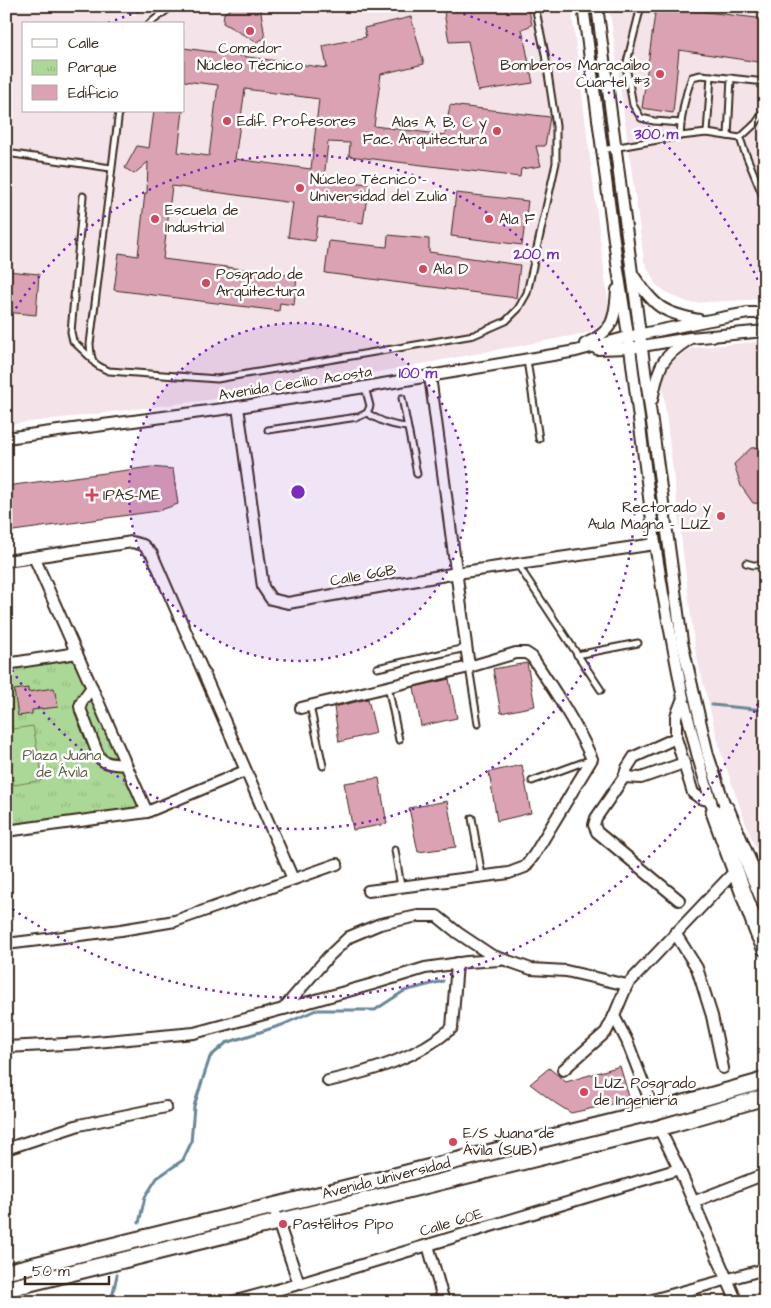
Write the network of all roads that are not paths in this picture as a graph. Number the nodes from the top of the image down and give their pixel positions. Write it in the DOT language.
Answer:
graph roads {
  1 [pos="172,6"];
  2 [pos="535,6"];
  3 [pos="583,6"];
  4 [pos="597,6"];
  5 [pos="603,6"];
  6 [pos="643,6"];
  7 [pos="152,22"];
  8 [pos="600,30"];
  9 [pos="711,76"];
  10 [pos="731,78"];
  11 [pos="765,82"];
  12 [pos="765,110"];
  13 [pos="118,112"];
  14 [pos="680,123"];
  15 [pos="707,133"];
  16 [pos="680,136"];
  17 [pos="728,136"];
  18 [pos="740,138"];
  19 [pos="616,148"];
  20 [pos="602,150"];
  21 [pos="6,153"];
  22 [pos="111,168"];
  23 [pos="83,196"];
  24 [pos="765,201"];
  25 [pos="618,270"];
  26 [pos="632,274"];
  27 [pos="765,313"];
  28 [pos="705,321"];
  29 [pos="765,331"];
  30 [pos="640,334"];
  31 [pos="628,336"];
  32 [pos="690,338"];
  33 [pos="641,346"];
  34 [pos="630,348"];
  35 [pos="581,350"];
  36 [pos="91,358"];
  37 [pos="526,360"];
  38 [pos="430,376"];
  39 [pos="365,387"];
  40 [pos="402,398"];
  41 [pos="238,407"];
  42 [pos="650,408"];
  43 [pos="367,413"];
  44 [pos="407,427"];
  45 [pos="268,430"];
  46 [pos="6,438"];
  47 [pos="538,439"];
  48 [pos="417,474"];
  49 [pos="655,544"];
  50 [pos="34,557"];
  51 [pos="6,561"];
  52 [pos="746,563"];
  53 [pos="518,564"];
  54 [pos="765,565"];
  55 [pos="457,573"];
  56 [pos="638,643"];
  57 [pos="466,648"];
  58 [pos="77,654"];
  59 [pos="577,654"];
  60 [pos="6,664"];
  61 [pos="469,667"];
  62 [pos="377,668"];
  63 [pos="388,686"];
  64 [pos="92,687"];
  65 [pos="600,690"];
  66 [pos="683,698"];
  67 [pos="305,706"];
  68 [pos="478,724"];
  69 [pos="676,738"];
  70 [pos="399,740"];
  71 [pos="592,759"];
  72 [pos="684,763"];
  73 [pos="126,766"];
  74 [pos="323,766"];
  75 [pos="245,771"];
  76 [pos="624,777"];
  77 [pos="532,781"];
  78 [pos="717,807"];
  79 [pos="147,812"];
  80 [pos="472,818"];
  81 [pos="6,831"];
  82 [pos="395,850"];
  83 [pos="337,864"];
  84 [pos="735,871"];
  85 [pos="482,876"];
  86 [pos="293,879"];
  87 [pos="401,887"];
  88 [pos="368,891"];
  89 [pos="679,900"];
  90 [pos="765,902"];
  91 [pos="765,930"];
  92 [pos="675,933"];
  93 [pos="6,944"];
  94 [pos="765,948"];
  95 [pos="506,960"];
  96 [pos="457,963"];
  97 [pos="627,985"];
  98 [pos="283,1009"];
  99 [pos="614,1016"];
  100 [pos="6,1047"];
  101 [pos="723,1068"];
  102 [pos="563,1070"];
  103 [pos="762,1079"];
  104 [pos="328,1081"];
  105 [pos="763,1098"];
  106 [pos="166,1107"];
  107 [pos="654,1112"];
  108 [pos="660,1128"];
  109 [pos="6,1149"];
  110 [pos="679,1170"];
  111 [pos="765,1174"];
  112 [pos="693,1202"];
  113 [pos="274,1206"];
  114 [pos="277,1221"];
  115 [pos="428,1245"];
  116 [pos="765,1269"];
  117 [pos="6,1272"];
  118 [pos="727,1279"];
  119 [pos="299,1284"];
  120 [pos="6,1289"];
  121 [pos="232,1302"];
  122 [pos="444,1302"];
  123 [pos="645,1302"];
  124 [pos="737,1302"];
  1 -- 7 [label="lane"];
  2 -- 36 [label="lane"];
  3 -- 20 [label="street"];
  4 -- 8 [label="street"];
  5 -- 8 [label="street"];
  6 -- 14 [label="lane"];
  8 -- 19 [label="street"];
  9 -- 10 [label="lane"];
  9 -- 14 [label="lane"];
  9 -- 15 [label="lane"];
  10 -- 11 [label="lane"];
  10 -- 17 [label="lane"];
  12 -- 18 [label="lane"];
  13 -- 22 [label="lane"];
  14 -- 16 [label="lane"];
  15 -- 16 [label="lane"];
  15 -- 17 [label="lane"];
  16 -- 19 [label="lane"];
  17 -- 18 [label="lane"];
  18 -- 24 [label="lane"];
  19 -- 20 [label="lane"];
  19 -- 26 [label="street"];
  20 -- 25 [label="street"];
  21 -- 22 [label="lane"];
  22 -- 36 [label="lane"];
  23 -- 36 [label="lane"];
  25 -- 31 [label="street"];
  25 -- 35 [label="street"];
  26 -- 28 [label="street"];
  26 -- 30 [label="street"];
  27 -- 28 [label="street, Avenida Cecilio Acosta"];
  28 -- 30 [label="street, Avenida Cecilio Acosta"];
  29 -- 32 [label="street, Avenida Cecilio Acosta"];
  30 -- 31 [label="street, Avenida Cecilio Acosta"];
  30 -- 33 [label="street"];
  31 -- 34 [label="street"];
  31 -- 35 [label="street, Avenida Cecilio Acosta"];
  32 -- 33 [label="street, Avenida Cecilio Acosta"];
  32 -- 42 [label="street"];
  33 -- 34 [label="street, Avenida Cecilio Acosta"];
  33 -- 42 [label="street"];
  34 -- 35 [label="street, Avenida Cecilio Acosta"];
  34 -- 49 [label="street"];
  35 -- 37 [label="street, Avenida Cecilio Acosta"];
  37 -- 38 [label="street, Avenida Cecilio Acosta"];
  37 -- 47 [label="lane"];
  38 -- 39 [label="street, Avenida Cecilio Acosta"];
  38 -- 55 [label="street"];
  39 -- 41 [label="street, Avenida Cecilio Acosta"];
  39 -- 43 [label="lane"];
  40 -- 44 [label="lane"];
  41 -- 46 [label="street, Avenida Cecilio Acosta"];
  41 -- 55 [label="street, Calle 66B"];
  42 -- 78 [label="street"];
  43 -- 44 [label="lane"];
  43 -- 45 [label="lane"];
  44 -- 48 [label="lane"];
  49 -- 53 [label="street, Calle 66B"];
  49 -- 66 [label="street"];
  50 -- 51 [label="street"];
  50 -- 58 [label="street"];
  50 -- 75 [label="street"];
  52 -- 54 [label="lane"];
  53 -- 55 [label="street, Calle 66B"];
  53 -- 59 [label="lane"];
  55 -- 57 [label="street"];
  56 -- 59 [label="lane"];
  57 -- 61 [label="street"];
  57 -- 62 [label="lane"];
  58 -- 60 [label="street"];
  58 -- 64 [label="street"];
  59 -- 65 [label="lane"];
  61 -- 63 [label="street"];
  61 -- 68 [label="lane"];
  61 -- 71 [label="street"];
  63 -- 67 [label="street"];
  63 -- 70 [label="lane"];
  64 -- 73 [label="street"];
  64 -- 73 [label="street"];
  66 -- 69 [label="street"];
  66 -- 78 [label="street"];
  67 -- 74 [label="lane"];
  69 -- 72 [label="street"];
  69 -- 76 [label="street"];
  71 -- 77 [label="lane"];
  71 -- 85 [label="street"];
  72 -- 76 [label="street"];
  72 -- 78 [label="street"];
  73 -- 79 [label="street"];
  75 -- 79 [label="street"];
  75 -- 86 [label="street"];
  76 -- 89 [label="street"];
  78 -- 84 [label="street"];
  78 -- 90 [label="street"];
  78 -- 91 [label="street"];
  79 -- 81 [label="street"];
  80 -- 85 [label="lane"];
  82 -- 87 [label="lane"];
  83 -- 86 [label="street"];
  84 -- 92 [label="street"];
  84 -- 94 [label="street"];
  85 -- 87 [label="street"];
  86 -- 93 [label="street"];
  87 -- 88 [label="street"];
  92 -- 97 [label="street"];
  92 -- 101 [label="street"];
  95 -- 96 [label="street"];
  95 -- 97 [label="street"];
  95 -- 98 [label="street"];
  96 -- 98 [label="street"];
  96 -- 104 [label="street"];
  97 -- 99 [label="street"];
  98 -- 100 [label="street"];
  99 -- 102 [label="street"];
  99 -- 107 [label="street"];
  103 -- 107 [label="street, Avenida Universidad"];
  105 -- 108 [label="street, Avenida Universidad"];
  106 -- 109 [label="street"];
  107 -- 113 [label="street, Avenida Universidad"];
  108 -- 110 [label="street"];
  108 -- 114 [label="street, Avenida Universidad"];
  110 -- 112 [label="street"];
  110 -- 115 [label="street, Calle 60E"];
  111 -- 112 [label="street"];
  112 -- 118 [label="street"];
  113 -- 114 [label="street"];
  113 -- 117 [label="street, Avenida Universidad"];
  114 -- 119 [label="street"];
  114 -- 120 [label="street, Avenida Universidad"];
  115 -- 119 [label="street, Calle 60E"];
  115 -- 122 [label="street"];
  116 -- 118 [label="street"];
  118 -- 123 [label="street"];
  118 -- 124 [label="street"];
  119 -- 121 [label="street, Calle 60E"];
}
